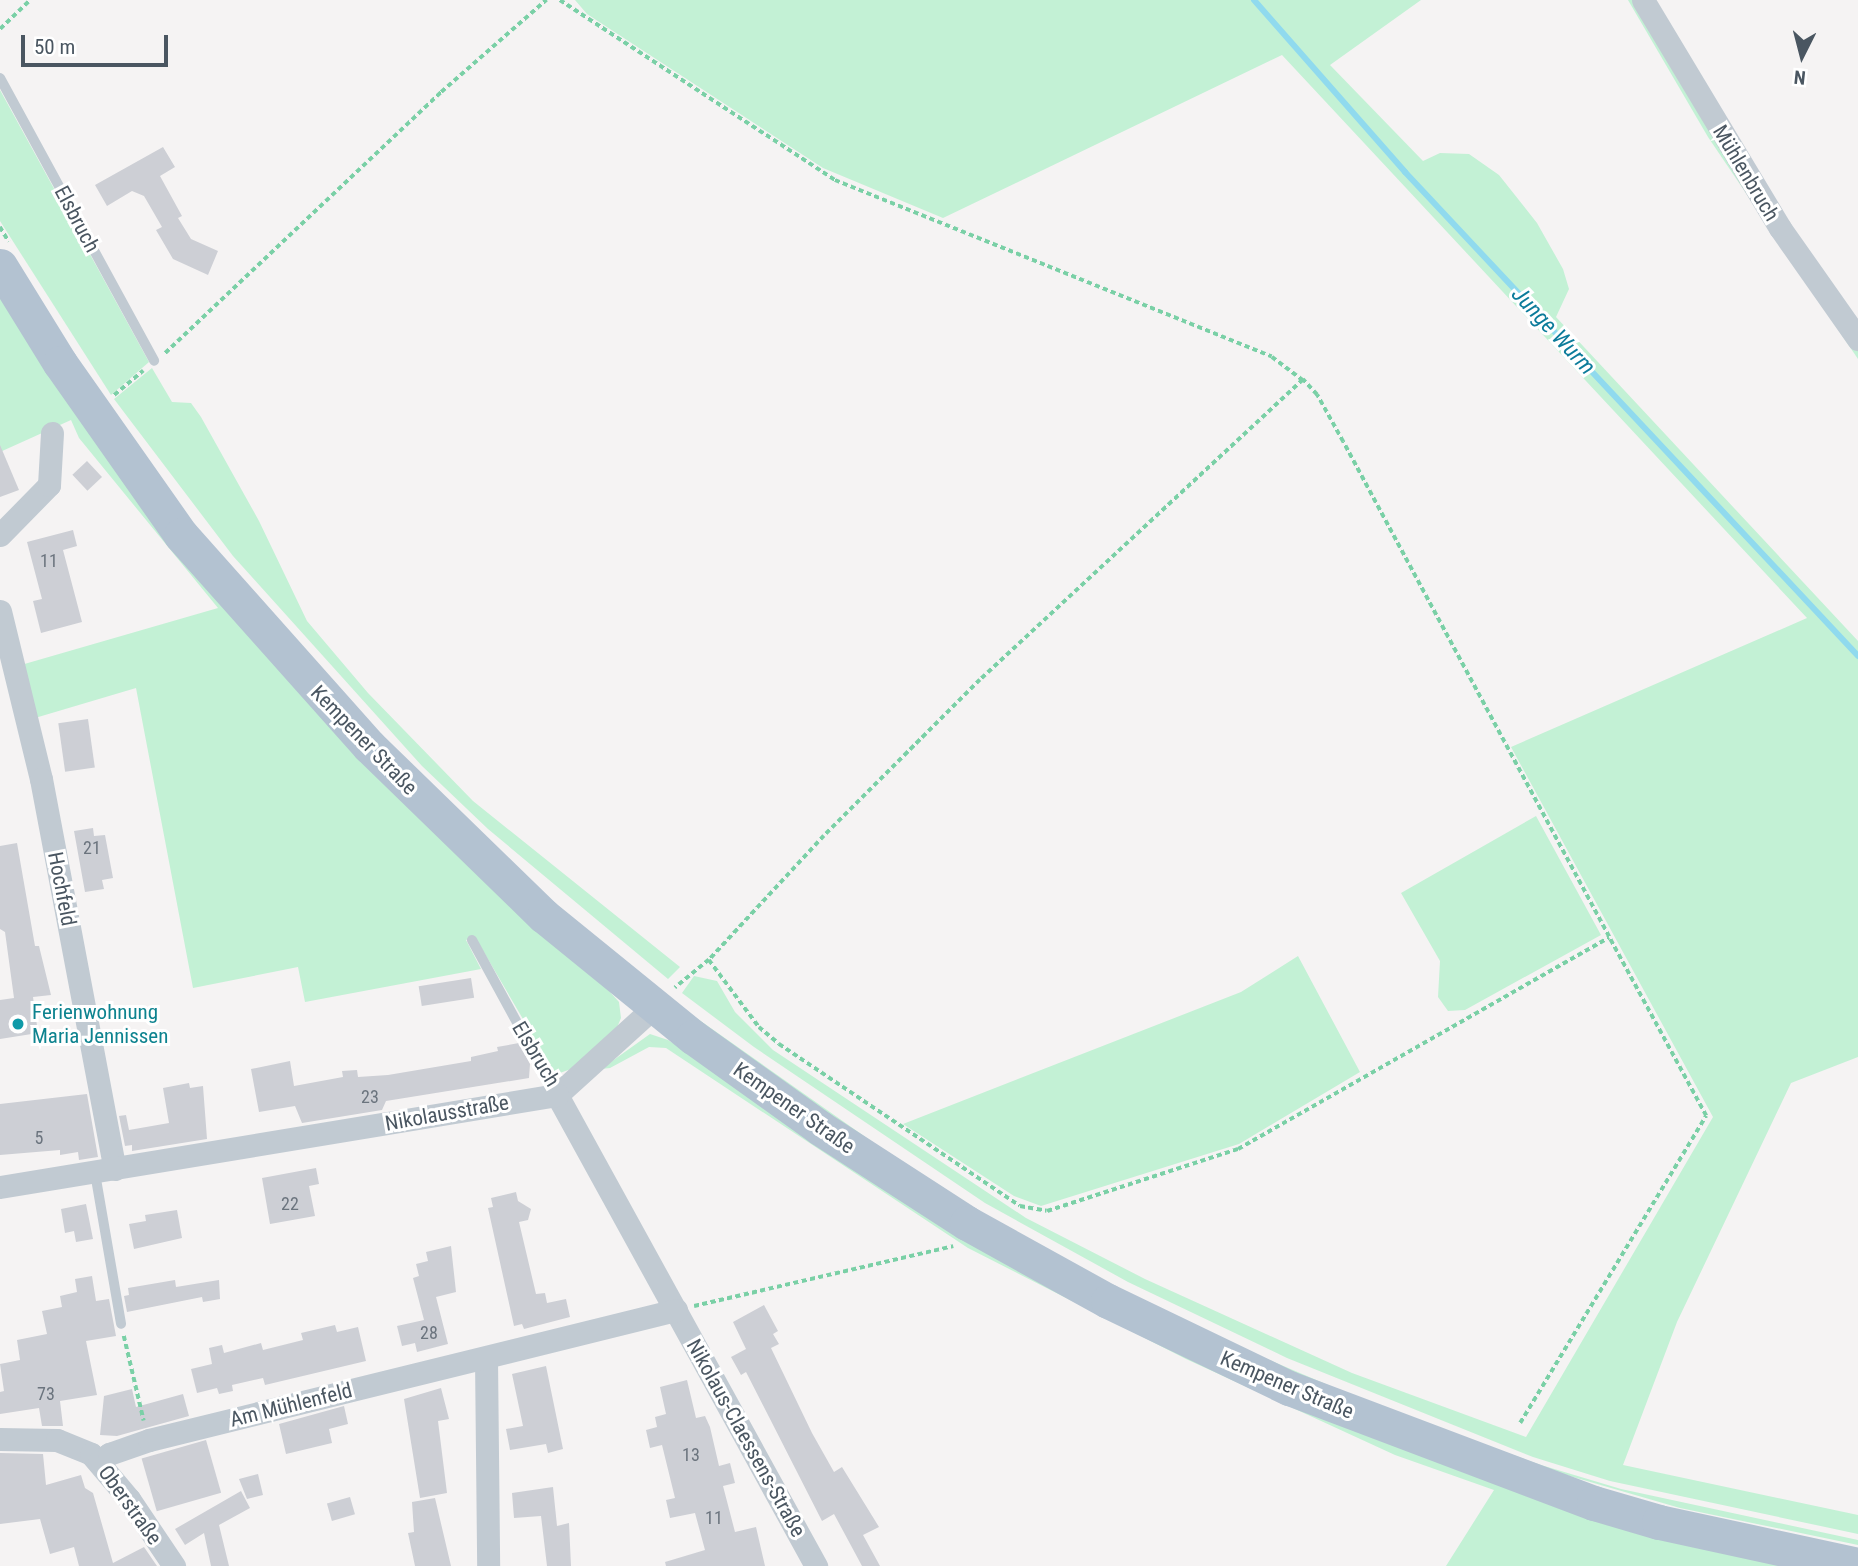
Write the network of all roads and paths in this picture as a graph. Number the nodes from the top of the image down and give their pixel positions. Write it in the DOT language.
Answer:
graph roads {
  1 [pos="30,0"];
  2 [pos="546,0"];
  3 [pos="560,0"];
  4 [pos="1643,0"];
  5 [pos="0,29"];
  6 [pos="0,78"];
  7 [pos="0,227"];
  8 [pos="7,258"];
  9 [pos="1858,339"];
  10 [pos="154,361"];
  11 [pos="1303,380"];
  12 [pos="109,400"];
  13 [pos="52,433"];
  14 [pos="0,535"];
  15 [pos="0,611"];
  16 [pos="1608,937"];
  17 [pos="472,940"];
  18 [pos="709,960"];
  19 [pos="669,995"];
  20 [pos="557,1095"];
  21 [pos="105,1171"];
  22 [pos="0,1186"];
  23 [pos="955,1246"];
  24 [pos="676,1310"];
  25 [pos="121,1324"];
  26 [pos="486,1358"];
  27 [pos="1520,1423"];
  28 [pos="0,1439"];
  29 [pos="149,1440"];
  30 [pos="99,1462"];
  31 [pos="1858,1565"];
  32 [pos="174,1566"];
  33 [pos="488,1566"];
  34 [pos="816,1566"];
  1 -- 5 [label="path"];
  2 -- 10 [label="path"];
  3 -- 11 [label="path"];
  4 -- 9 [label="street, Mühlenbruch"];
  6 -- 10 [label="lane, Elsbruch"];
  7 -- 8 [label="path"];
  8 -- 19 [label="main road, Kempener Straße"];
  10 -- 12 [label="path"];
  11 -- 16 [label="path"];
  11 -- 18 [label="path"];
  13 -- 14 [label="street"];
  15 -- 21 [label="street, Hochfeld"];
  16 -- 18 [label="path"];
  16 -- 27 [label="path"];
  17 -- 20 [label="lane, Elsbruch"];
  18 -- 19 [label="path"];
  19 -- 20 [label="street, Elsbruch"];
  19 -- 31 [label="main road, Kempener Straße"];
  20 -- 21 [label="street, Nikolausstraße"];
  20 -- 24 [label="street"];
  21 -- 22 [label="street, Nikolausstraße"];
  21 -- 25 [label="lane"];
  23 -- 24 [label="path"];
  24 -- 26 [label="street, Am Mühlenfeld"];
  24 -- 34 [label="street, Nikolaus-Claessens-Straße"];
  25 -- 29 [label="path"];
  26 -- 29 [label="street, Am Mühlenfeld"];
  26 -- 33 [label="street"];
  28 -- 30 [label="street, Oberstraße"];
  29 -- 30 [label="street, Am Mühlenfeld"];
  30 -- 32 [label="street, Oberstraße"];
}
